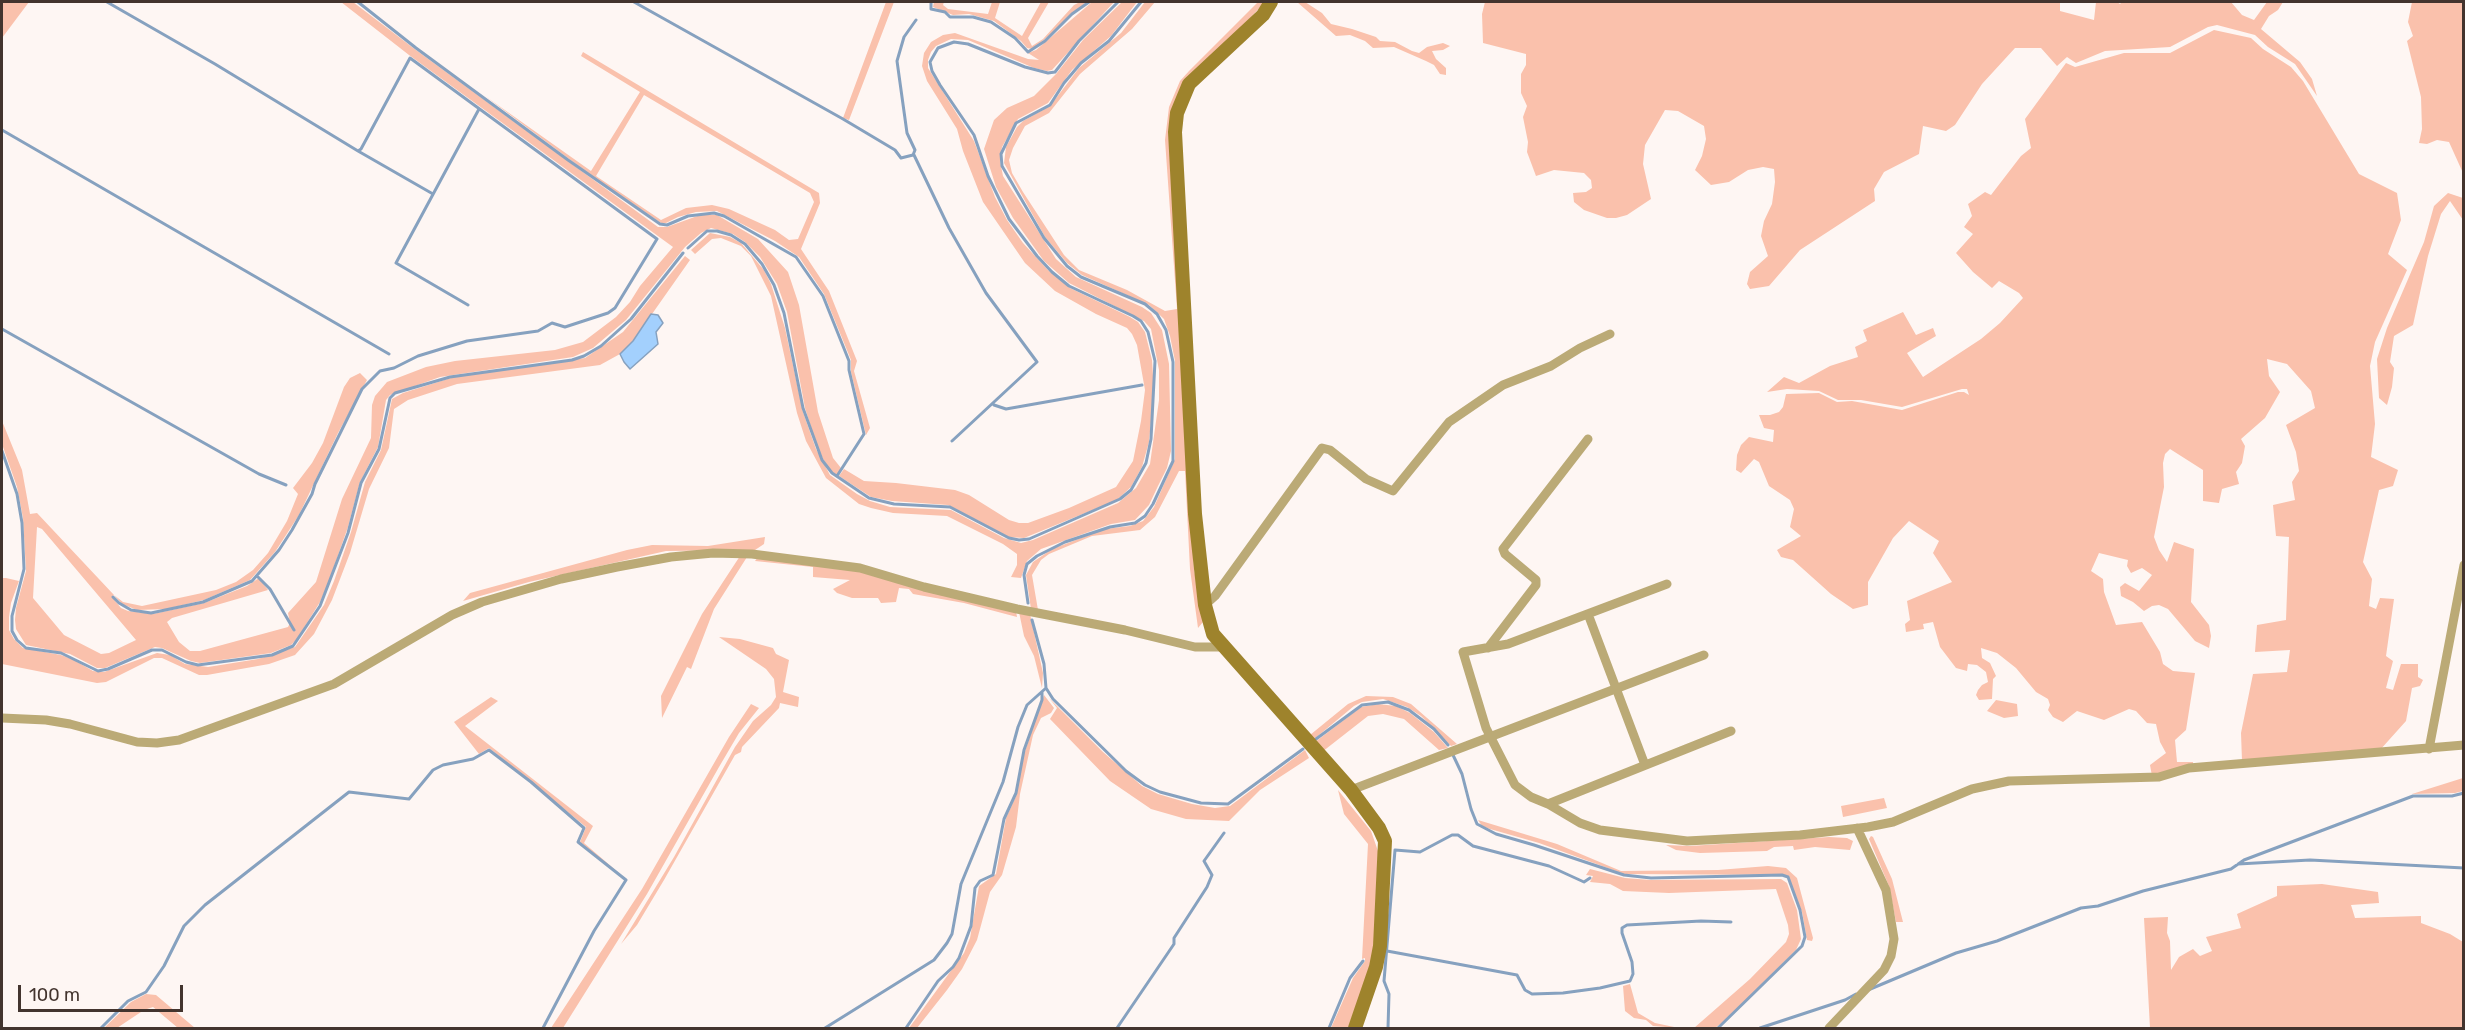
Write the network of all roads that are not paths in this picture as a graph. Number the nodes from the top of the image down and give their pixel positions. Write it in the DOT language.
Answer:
graph roads {
  1 [pos="1271,2"];
  2 [pos="1610,334"];
  3 [pos="1588,439"];
  4 [pos="2463,565"];
  5 [pos="1666,584"];
  6 [pos="1205,605"];
  7 [pos="1588,614"];
  8 [pos="1223,647"];
  9 [pos="1488,648"];
  10 [pos="1704,655"];
  11 [pos="1616,688"];
  12 [pos="2,718"];
  13 [pos="1731,731"];
  14 [pos="1490,736"];
  15 [pos="2463,745"];
  16 [pos="2429,749"];
  17 [pos="1645,765"];
  18 [pos="1351,790"];
  19 [pos="1548,804"];
  20 [pos="1857,828"];
  21 [pos="1354,1029"];
  22 [pos="1829,1029"];
  1 -- 6 [label="street"];
  2 -- 6 [label="street"];
  3 -- 9 [label="street"];
  4 -- 16 [label="street"];
  5 -- 7 [label="street"];
  6 -- 8 [label="street"];
  7 -- 9 [label="street"];
  7 -- 11 [label="street"];
  8 -- 12 [label="street"];
  8 -- 18 [label="street"];
  9 -- 14 [label="street"];
  10 -- 11 [label="street"];
  11 -- 14 [label="street"];
  11 -- 17 [label="street"];
  13 -- 17 [label="street"];
  14 -- 18 [label="street"];
  14 -- 19 [label="street"];
  15 -- 16 [label="street"];
  16 -- 20 [label="street"];
  17 -- 19 [label="street"];
  18 -- 21 [label="street"];
  19 -- 20 [label="street"];
  20 -- 22 [label="street"];
}
